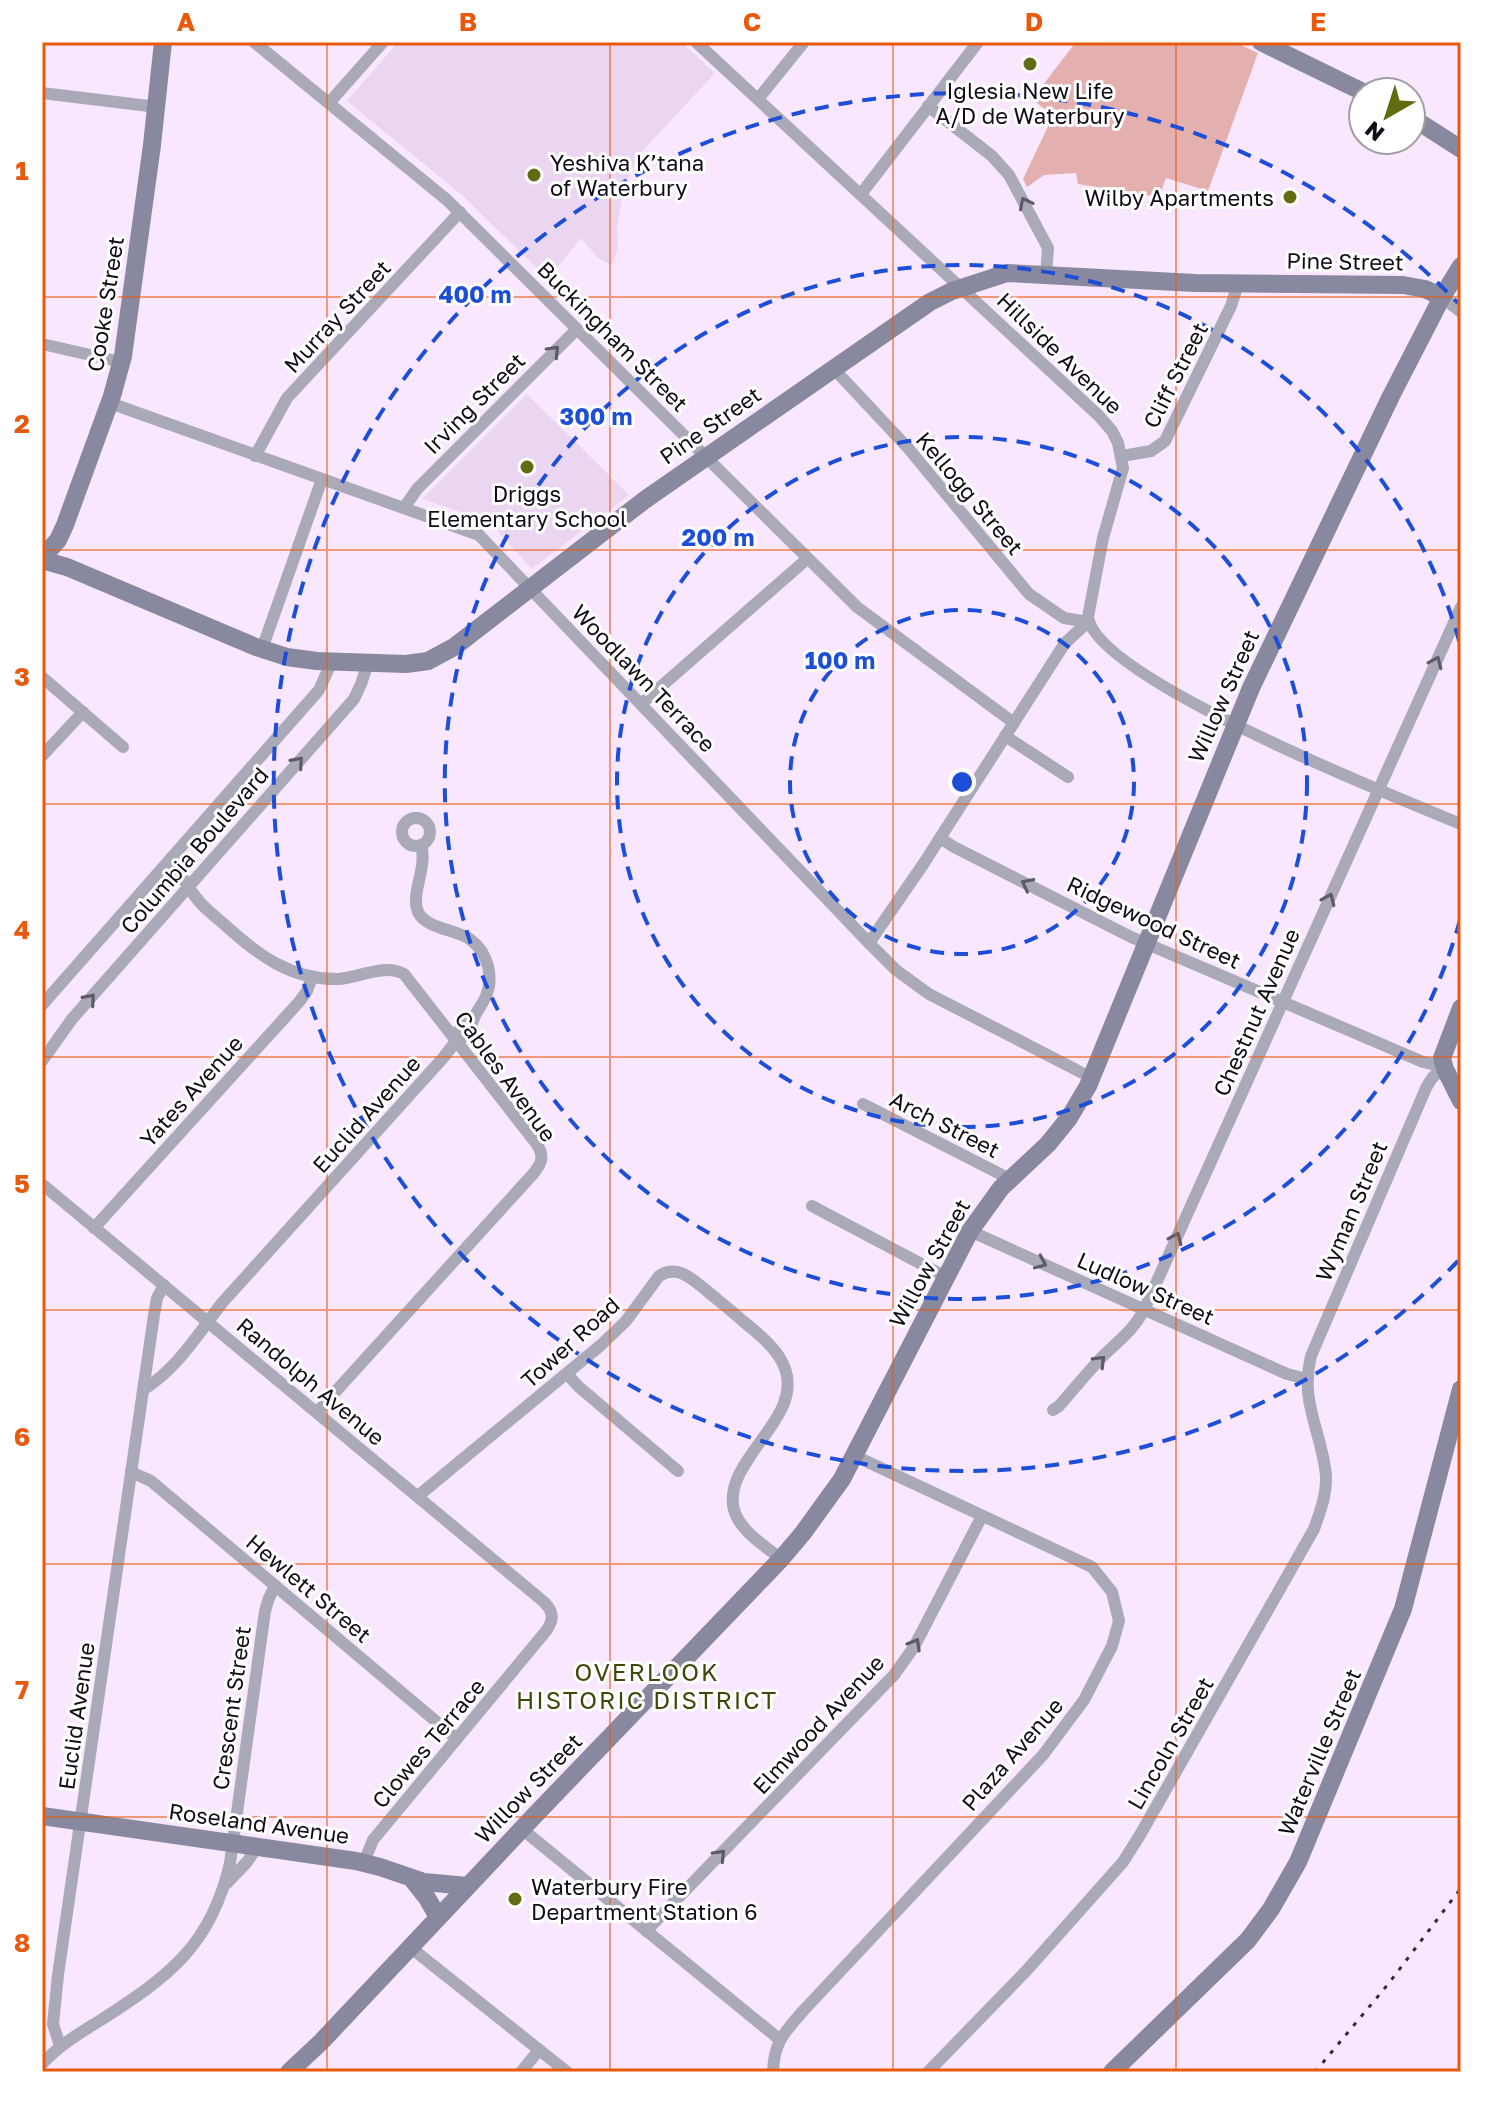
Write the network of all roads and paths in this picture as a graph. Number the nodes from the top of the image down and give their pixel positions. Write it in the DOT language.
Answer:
graph roads {
  1 [pos="163,42"];
  2 [pos="254,42"];
  3 [pos="383,42"];
  4 [pos="696,42"];
  5 [pos="804,42"];
  6 [pos="978,42"];
  7 [pos="1261,42"];
  8 [pos="1347,84"];
  9 [pos="42,93"];
  10 [pos="758,99"];
  11 [pos="329,103"];
  12 [pos="928,106"];
  13 [pos="157,107"];
  14 [pos="1427,127"];
  15 [pos="1461,149"];
  16 [pos="861,194"];
  17 [pos="460,212"];
  18 [pos="1461,266"];
  19 [pos="1046,275"];
  20 [pos="1238,284"];
  21 [pos="961,287"];
  22 [pos="1442,297"];
  23 [pos="1461,312"];
  24 [pos="577,329"];
  25 [pos="42,344"];
  26 [pos="121,362"];
  27 [pos="834,369"];
  28 [pos="110,403"];
  29 [pos="255,456"];
  30 [pos="1122,456"];
  31 [pos="706,457"];
  32 [pos="322,479"];
  33 [pos="404,508"];
  34 [pos="42,559"];
  35 [pos="807,559"];
  36 [pos="530,588"];
  37 [pos="1461,607"];
  38 [pos="1088,622"];
  39 [pos="262,649"];
  40 [pos="332,661"];
  41 [pos="368,663"];
  42 [pos="42,677"];
  43 [pos="641,704"];
  44 [pos="83,712"];
  45 [pos="1014,723"];
  46 [pos="1236,725"];
  47 [pos="1005,736"];
  48 [pos="123,747"];
  49 [pos="42,756"];
  50 [pos="1068,777"];
  51 [pos="1378,790"];
  52 [pos="1461,824"];
  53 [pos="940,838"];
  54 [pos="421,845"];
  55 [pos="171,858"];
  56 [pos="188,886"];
  57 [pos="869,943"];
  58 [pos="1147,944"];
  59 [pos="312,977"];
  60 [pos="1283,1002"];
  61 [pos="42,1005"];
  62 [pos="1461,1008"];
  63 [pos="457,1040"];
  64 [pos="42,1061"];
  65 [pos="1444,1067"];
  66 [pos="1092,1078"];
  67 [pos="1461,1101"];
  68 [pos="863,1104"];
  69 [pos="1010,1179"];
  70 [pos="42,1184"];
  71 [pos="812,1206"];
  72 [pos="94,1228"];
  73 [pos="970,1231"];
  74 [pos="946,1277"];
  75 [pos="164,1285"];
  76 [pos="1144,1310"];
  77 [pos="208,1322"];
  78 [pos="567,1374"];
  79 [pos="1307,1379"];
  80 [pos="1461,1389"];
  81 [pos="143,1390"];
  82 [pos="1053,1410"];
  83 [pos="317,1412"];
  84 [pos="855,1456"];
  85 [pos="678,1471"];
  86 [pos="131,1472"];
  87 [pos="418,1496"];
  88 [pos="982,1516"];
  89 [pos="781,1559"];
  90 [pos="275,1586"];
  91 [pos="552,1612"];
  92 [pos="457,1739"];
  93 [pos="42,1816"];
  94 [pos="81,1821"];
  95 [pos="522,1829"];
  96 [pos="232,1843"];
  97 [pos="257,1847"];
  98 [pos="364,1862"];
  99 [pos="412,1879"];
  100 [pos="223,1886"];
  101 [pos="467,1886"];
  102 [pos="438,1917"];
  103 [pos="646,1931"];
  104 [pos="410,1947"];
  105 [pos="779,2039"];
  106 [pos="60,2046"];
  107 [pos="539,2050"];
  108 [pos="42,2064"];
  109 [pos="289,2072"];
  110 [pos="521,2072"];
  111 [pos="567,2072"];
  112 [pos="773,2072"];
  113 [pos="928,2072"];
  114 [pos="1112,2072"];
  1 -- 13 [label="street, Cooke Street"];
  2 -- 11 [label="street, Buckingham Street"];
  3 -- 11 [label="street"];
  4 -- 10 [label="street, Hillside Avenue"];
  5 -- 10 [label="street"];
  6 -- 12 [label="street"];
  7 -- 8 [label="street"];
  9 -- 13 [label="street"];
  10 -- 16 [label="street, Hillside Avenue"];
  11 -- 17 [label="street, Buckingham Street"];
  12 -- 16 [label="street"];
  19 -- 12 [label="street, one-way"];
  13 -- 26 [label="street, Cooke Street"];
  14 -- 15 [label="street"];
  16 -- 21 [label="street, Hillside Avenue"];
  17 -- 24 [label="street, Buckingham Street"];
  17 -- 29 [label="street, Murray Street"];
  18 -- 22 [label="street, Willow Street"];
  19 -- 20 [label="street, Pine Street"];
  19 -- 21 [label="street, Pine Street"];
  20 -- 22 [label="street, Pine Street"];
  20 -- 30 [label="street, Cliff Street"];
  21 -- 27 [label="street, Pine Street"];
  21 -- 30 [label="street, Hillside Avenue"];
  22 -- 23 [label="street"];
  22 -- 46 [label="street, Willow Street"];
  24 -- 31 [label="street, Buckingham Street"];
  33 -- 24 [label="street, Irving Street, one-way"];
  25 -- 26 [label="street"];
  26 -- 28 [label="street, Cooke Street"];
  27 -- 31 [label="street, Pine Street"];
  27 -- 38 [label="street, Kellogg Street"];
  28 -- 29 [label="street, Woodlawn Terrace"];
  28 -- 34 [label="street, Cooke Street"];
  29 -- 32 [label="street, Woodlawn Terrace"];
  30 -- 38 [label="street"];
  31 -- 35 [label="street, Buckingham Street"];
  31 -- 36 [label="street, Pine Street"];
  32 -- 33 [label="street, Woodlawn Terrace"];
  32 -- 39 [label="street"];
  33 -- 36 [label="street, Woodlawn Terrace"];
  34 -- 39 [label="street, Pine Street"];
  35 -- 43 [label="street"];
  35 -- 45 [label="street, Buckingham Street"];
  36 -- 41 [label="street, Pine Street"];
  36 -- 43 [label="street, Woodlawn Terrace"];
  51 -- 37 [label="street, Chestnut Avenue, one-way"];
  38 -- 45 [label="street"];
  38 -- 46 [label="street"];
  39 -- 40 [label="street, Pine Street"];
  40 -- 41 [label="street, Pine Street"];
  40 -- 55 [label="street, Columbia Boulevard"];
  56 -- 41 [label="street, Columbia Boulevard, one-way"];
  42 -- 44 [label="street"];
  43 -- 57 [label="street, Woodlawn Terrace"];
  44 -- 48 [label="street"];
  44 -- 49 [label="street"];
  45 -- 47 [label="street"];
  46 -- 51 [label="street"];
  46 -- 58 [label="street, Willow Street"];
  47 -- 50 [label="street"];
  47 -- 53 [label="street"];
  51 -- 52 [label="street"];
  60 -- 51 [label="street, Chestnut Avenue, one-way"];
  53 -- 57 [label="street"];
  58 -- 53 [label="street, Ridgewood Street, one-way"];
  54 -- 63 [label="street, Euclid Avenue"];
  55 -- 56 [label="street, Cables Avenue"];
  55 -- 61 [label="street, Columbia Boulevard"];
  56 -- 59 [label="street, Cables Avenue"];
  64 -- 56 [label="street, Columbia Boulevard, one-way"];
  57 -- 66 [label="street, Woodlawn Terrace"];
  58 -- 60 [label="street, Ridgewood Street"];
  58 -- 66 [label="street, Willow Street"];
  59 -- 63 [label="street, Cables Avenue"];
  59 -- 72 [label="street, Yates Avenue"];
  60 -- 65 [label="street, Ridgewood Street"];
  76 -- 60 [label="street, Chestnut Avenue, one-way"];
  62 -- 65 [label="street"];
  63 -- 77 [label="street, Euclid Avenue"];
  63 -- 83 [label="street, Cables Avenue"];
  65 -- 67 [label="street"];
  65 -- 79 [label="street, Wyman Street"];
  66 -- 69 [label="street, Willow Street"];
  68 -- 69 [label="street, Arch Street"];
  69 -- 73 [label="street, Willow Street"];
  70 -- 72 [label="street, Randolph Avenue"];
  71 -- 74 [label="street"];
  72 -- 75 [label="street, Randolph Avenue"];
  73 -- 74 [label="street, Willow Street"];
  73 -- 76 [label="street, Ludlow Street, one-way"];
  74 -- 84 [label="street, Willow Street"];
  75 -- 77 [label="street, Randolph Avenue"];
  75 -- 81 [label="street, Euclid Avenue"];
  76 -- 79 [label="street, Ludlow Street"];
  82 -- 76 [label="street, Chestnut Avenue, one-way"];
  77 -- 81 [label="street, Euclid Avenue"];
  77 -- 83 [label="street, Randolph Avenue"];
  78 -- 85 [label="street"];
  78 -- 87 [label="street, Tower Road"];
  78 -- 89 [label="street, Tower Road"];
  79 -- 113 [label="street, Lincoln Street"];
  80 -- 114 [label="street, Waterville Street"];
  81 -- 86 [label="street, Euclid Avenue"];
  83 -- 87 [label="street, Randolph Avenue"];
  84 -- 88 [label="street, Plaza Avenue"];
  84 -- 89 [label="street, Willow Street"];
  86 -- 90 [label="street, Hewlett Street"];
  86 -- 94 [label="street, Euclid Avenue"];
  87 -- 91 [label="street, Randolph Avenue"];
  103 -- 88 [label="street, Elmwood Avenue, one-way"];
  88 -- 105 [label="street, Plaza Avenue"];
  89 -- 95 [label="street, Willow Street"];
  90 -- 92 [label="street, Hewlett Street"];
  90 -- 96 [label="street, Crescent Street"];
  91 -- 92 [label="street, Clowes Terrace"];
  92 -- 98 [label="street, Clowes Terrace"];
  93 -- 94 [label="street, Roseland Avenue"];
  94 -- 96 [label="street, Roseland Avenue"];
  94 -- 106 [label="street, Euclid Avenue"];
  95 -- 101 [label="street, Willow Street"];
  95 -- 103 [label="street"];
  96 -- 97 [label="street, Roseland Avenue"];
  96 -- 100 [label="street, Crescent Street"];
  97 -- 98 [label="street, Roseland Avenue"];
  97 -- 100 [label="street, Crescent Street"];
  98 -- 99 [label="street, Roseland Avenue"];
  99 -- 101 [label="street, Roseland Avenue"];
  99 -- 102 [label="street"];
  100 -- 106 [label="street, Crescent Street"];
  101 -- 102 [label="street, Willow Street"];
  102 -- 104 [label="street, Willow Street"];
  103 -- 105 [label="street"];
  104 -- 107 [label="street"];
  104 -- 109 [label="street, Willow Street"];
  105 -- 112 [label="street"];
  106 -- 108 [label="street, Crescent Street"];
  107 -- 110 [label="street"];
  107 -- 111 [label="street"];
}
